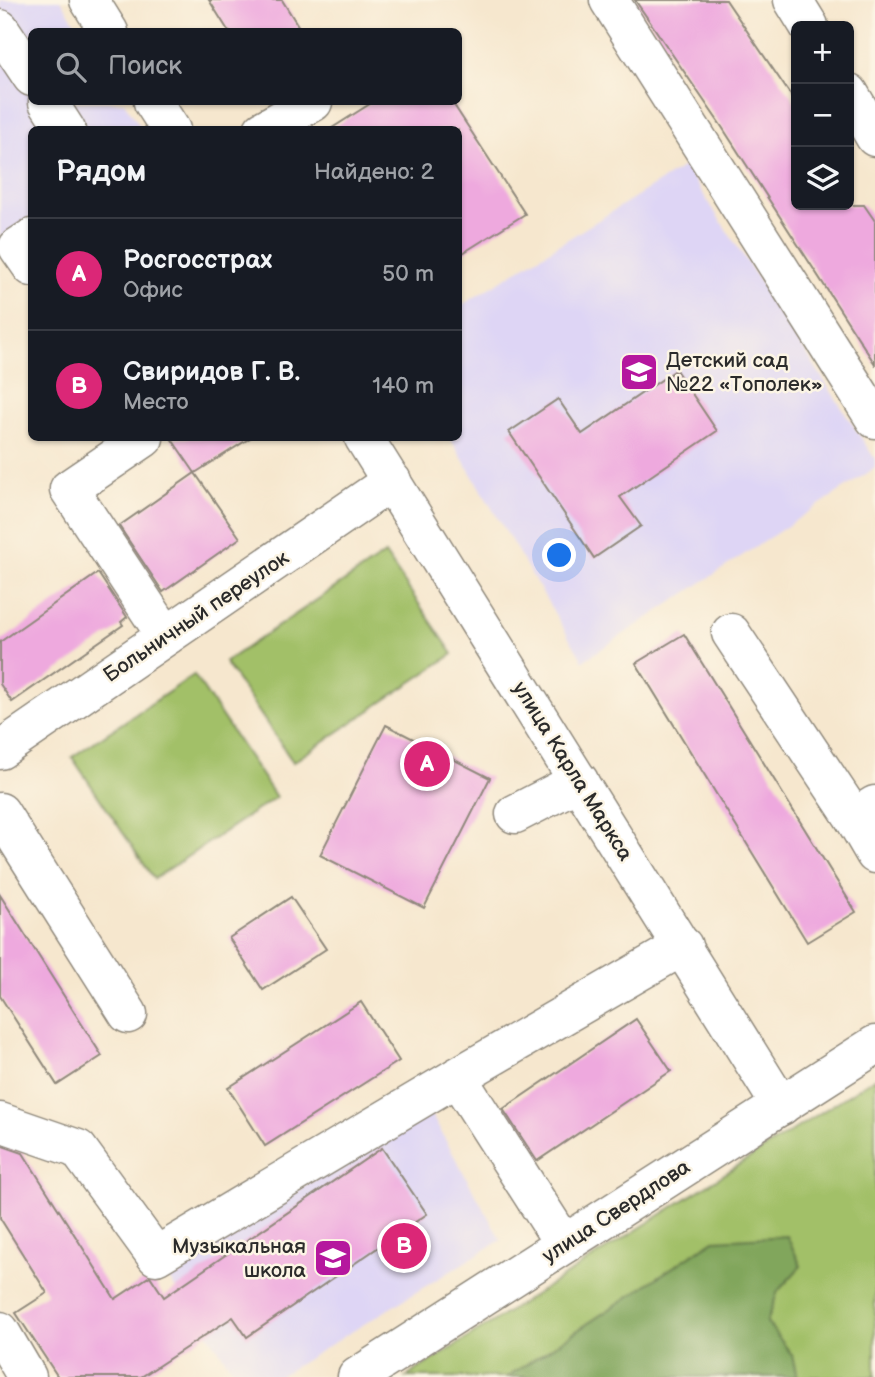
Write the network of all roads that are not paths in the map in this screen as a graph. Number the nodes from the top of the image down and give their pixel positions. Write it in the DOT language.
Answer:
graph roads {
  1 [pos="89,0"];
  2 [pos="609,0"];
  3 [pos="793,0"];
  4 [pos="806,21"];
  5 [pos="106,28"];
  6 [pos="0,29"];
  7 [pos="28,71"];
  8 [pos="854,101"];
  9 [pos="50,105"];
  10 [pos="155,105"];
  11 [pos="308,105"];
  12 [pos="63,126"];
  13 [pos="168,126"];
  14 [pos="270,126"];
  15 [pos="875,136"];
  16 [pos="28,241"];
  17 [pos="28,261"];
  18 [pos="875,419"];
  19 [pos="140,441"];
  20 [pos="366,441"];
  21 [pos="391,481"];
  22 [pos="731,633"];
  23 [pos="166,636"];
  24 [pos="0,750"];
  25 [pos="579,782"];
  26 [pos="0,812"];
  27 [pos="864,812"];
  28 [pos="515,814"];
  29 [pos="875,854"];
  30 [pos="683,946"];
  31 [pos="128,1014"];
  32 [pos="875,1045"];
  33 [pos="457,1077"];
  34 [pos="781,1106"];
  35 [pos="0,1122"];
  36 [pos="564,1244"];
  37 [pos="0,1331"];
  38 [pos="27,1377"];
  39 [pos="357,1377"];
  1 -- 5 [label="street"];
  2 -- 18 [label="street"];
  3 -- 4 [label="street"];
  6 -- 7 [label="street"];
  8 -- 15 [label="street"];
  9 -- 12 [label="street"];
  10 -- 13 [label="street"];
  11 -- 14 [label="street"];
  16 -- 17 [label="street"];
  19 -- 23 [label="street"];
  20 -- 21 [label="street, улица Карла Маркса"];
  21 -- 23 [label="street, Больничный переулок"];
  21 -- 25 [label="street, улица Карла Маркса"];
  22 -- 27 [label="street"];
  23 -- 24 [label="street, Больничный переулок"];
  25 -- 28 [label="street"];
  25 -- 30 [label="street, улица Карла Маркса"];
  26 -- 31 [label="street"];
  27 -- 29 [label="street"];
  30 -- 33 [label="street"];
  30 -- 34 [label="street, улица Карла Маркса"];
  32 -- 34 [label="street, улица Свердлова"];
  33 -- 35 [label="street"];
  33 -- 36 [label="street"];
  34 -- 36 [label="street, улица Свердлова"];
  36 -- 39 [label="street, улица Свердлова"];
  37 -- 38 [label="street"];
}
